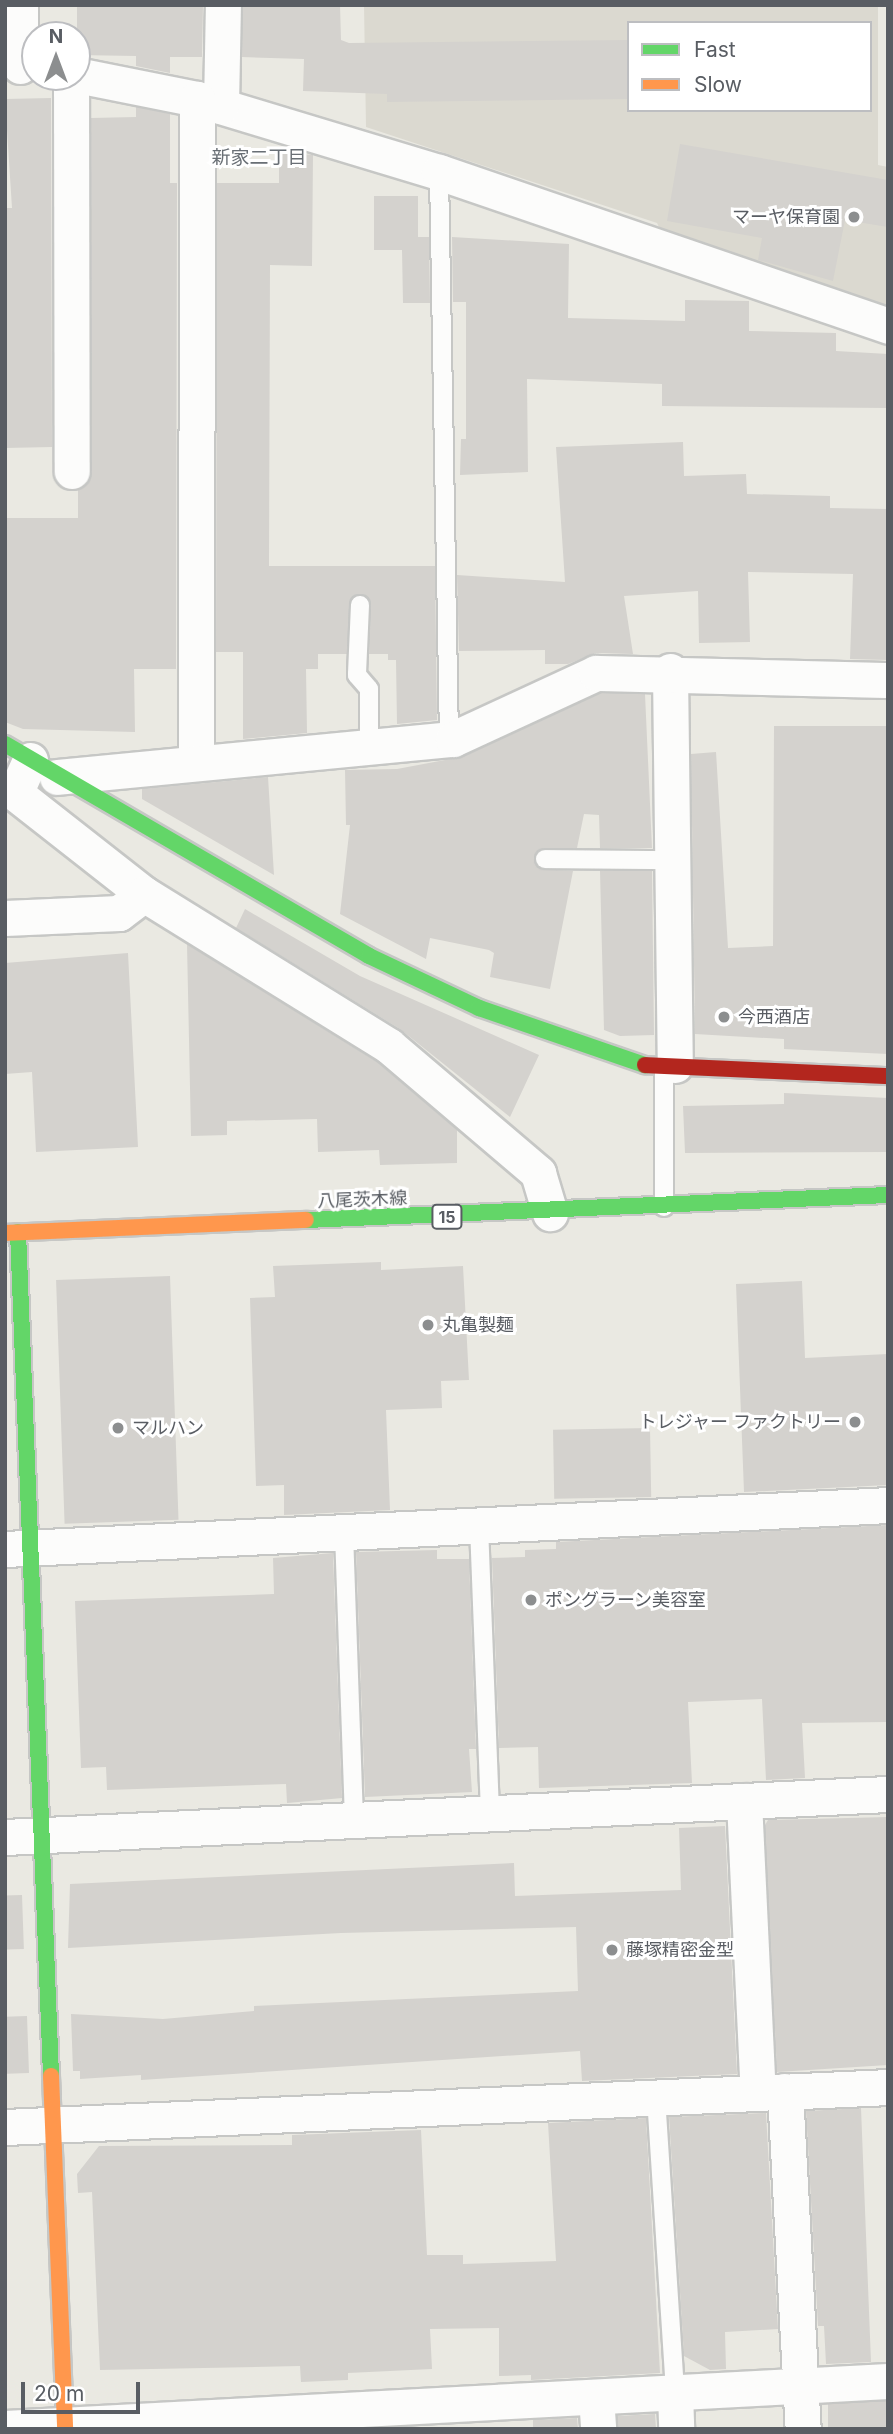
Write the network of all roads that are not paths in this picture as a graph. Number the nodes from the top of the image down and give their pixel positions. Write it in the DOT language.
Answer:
graph roads {
  1 [pos="20,5"];
  2 [pos="223,5"];
  3 [pos="20,66"];
  4 [pos="91,78"];
  5 [pos="71,91"];
  6 [pos="209,102"];
  7 [pos="439,172"];
  8 [pos="888,326"];
  9 [pos="72,471"];
  10 [pos="360,605"];
  11 [pos="670,671"];
  12 [pos="888,680"];
  13 [pos="449,740"];
  14 [pos="369,747"];
  15 [pos="31,760"];
  16 [pos="196,763"];
  17 [pos="545,859"];
  18 [pos="670,860"];
  19 [pos="144,894"];
  20 [pos="5,918"];
  21 [pos="669,1065"];
  22 [pos="888,1076"];
  23 [pos="888,1195"];
  24 [pos="664,1207"];
  25 [pos="550,1213"];
  26 [pos="11,1232"];
  27 [pos="888,1505"];
  28 [pos="479,1526"];
  29 [pos="344,1533"];
  30 [pos="18,1548"];
  31 [pos="888,1794"];
  32 [pos="744,1801"];
  33 [pos="490,1814"];
  34 [pos="354,1820"];
  35 [pos="41,1836"];
  36 [pos="5,1838"];
  37 [pos="888,2087"];
  38 [pos="772,2092"];
  39 [pos="656,2097"];
  40 [pos="53,2124"];
  41 [pos="5,2127"];
  42 [pos="888,2381"];
  43 [pos="801,2386"];
  44 [pos="675,2393"];
  45 [pos="597,2413"];
  46 [pos="65,2427"];
  47 [pos="5,2428"];
  48 [pos="676,2429"];
  49 [pos="803,2429"];
  1 -- 3 [label="street"];
  2 -- 6 [label="street"];
  4 -- 6 [label="street"];
  5 -- 9 [label="street"];
  6 -- 7 [label="street"];
  6 -- 16 [label="street"];
  7 -- 8 [label="street"];
  7 -- 13 [label="lane"];
  10 -- 14 [label="lane"];
  11 -- 12 [label="street"];
  11 -- 13 [label="street"];
  11 -- 18 [label="street"];
  13 -- 14 [label="street"];
  14 -- 16 [label="street"];
  15 -- 16 [label="street"];
  15 -- 19 [label="street"];
  15 -- 21 [label="street"];
  17 -- 18 [label="lane"];
  18 -- 21 [label="street"];
  19 -- 20 [label="street"];
  19 -- 25 [label="street"];
  21 -- 22 [label="street"];
  21 -- 24 [label="lane"];
  23 -- 24 [label="street, 八尾茨木線 / 15"];
  24 -- 25 [label="street, 八尾茨木線 / 15"];
  25 -- 26 [label="street, 八尾茨木線 / 15"];
  26 -- 30 [label="street"];
  27 -- 28 [label="street"];
  28 -- 29 [label="street"];
  28 -- 33 [label="lane"];
  29 -- 30 [label="street"];
  29 -- 34 [label="lane"];
  30 -- 35 [label="street"];
  31 -- 32 [label="street"];
  32 -- 33 [label="street"];
  32 -- 38 [label="street"];
  33 -- 34 [label="street"];
  34 -- 35 [label="street"];
  35 -- 36 [label="street"];
  35 -- 40 [label="street"];
  37 -- 38 [label="street"];
  38 -- 39 [label="street"];
  38 -- 43 [label="street"];
  39 -- 40 [label="street"];
  39 -- 44 [label="lane"];
  40 -- 41 [label="street"];
  40 -- 46 [label="street"];
  42 -- 43 [label="street"];
  43 -- 44 [label="street"];
  43 -- 49 [label="street"];
  44 -- 45 [label="street"];
  44 -- 48 [label="street"];
  45 -- 46 [label="street"];
  46 -- 47 [label="street"];
}
